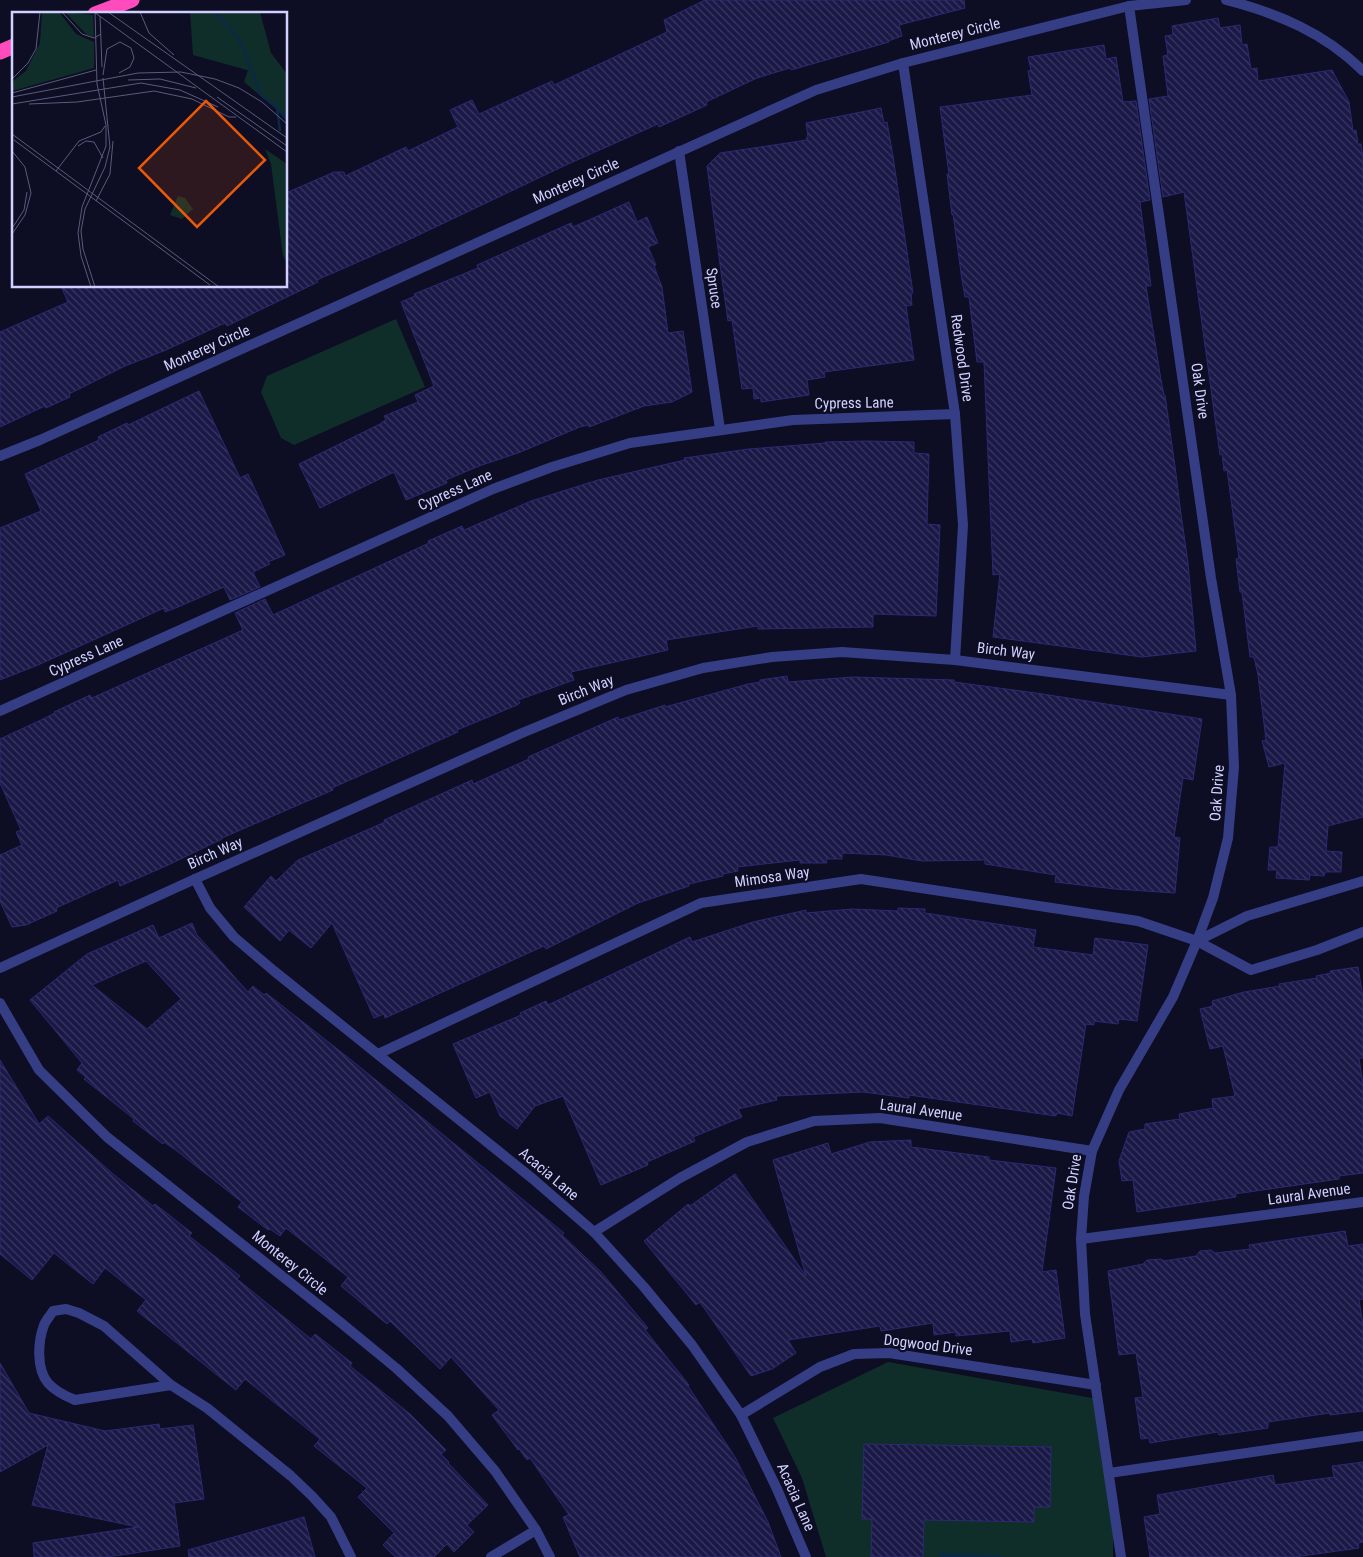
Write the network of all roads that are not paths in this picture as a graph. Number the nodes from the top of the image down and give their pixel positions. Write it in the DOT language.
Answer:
graph roads {
  1 [pos="132,0"];
  2 [pos="1186,0"];
  3 [pos="1226,0"];
  4 [pos="1130,6"];
  5 [pos="100,12"];
  6 [pos="12,47"];
  7 [pos="0,52"];
  8 [pos="903,63"];
  9 [pos="1363,71"];
  10 [pos="679,151"];
  11 [pos="955,414"];
  12 [pos="720,429"];
  13 [pos="0,456"];
  14 [pos="955,660"];
  15 [pos="1231,695"];
  16 [pos="0,711"];
  17 [pos="195,879"];
  18 [pos="1363,881"];
  19 [pos="1363,932"];
  20 [pos="1198,940"];
  21 [pos="0,968"];
  22 [pos="0,1003"];
  23 [pos="378,1054"];
  24 [pos="1092,1151"];
  25 [pos="1363,1202"];
  26 [pos="594,1232"];
  27 [pos="1081,1239"];
  28 [pos="171,1385"];
  29 [pos="1096,1385"];
  30 [pos="741,1415"];
  31 [pos="1363,1436"];
  32 [pos="1109,1473"];
  33 [pos="536,1530"];
  34 [pos="350,1557"];
  35 [pos="491,1557"];
  36 [pos="550,1557"];
  37 [pos="806,1557"];
  38 [pos="1121,1557"];
  1 -- 5 [label="highway"];
  2 -- 4 [label="street, Monterey Circle"];
  3 -- 9 [label="street"];
  4 -- 8 [label="street, Monterey Circle"];
  4 -- 15 [label="street, Oak Drive"];
  6 -- 7 [label="highway"];
  8 -- 10 [label="street, Monterey Circle"];
  8 -- 11 [label="street, Redwood Drive"];
  10 -- 12 [label="street, Spruce"];
  10 -- 13 [label="street, Monterey Circle"];
  11 -- 12 [label="street, Cypress Lane"];
  11 -- 14 [label="street, Redwood Drive"];
  12 -- 16 [label="street, Cypress Lane"];
  14 -- 15 [label="street, Birch Way"];
  14 -- 17 [label="street, Birch Way"];
  15 -- 20 [label="street, Oak Drive"];
  17 -- 21 [label="street, Birch Way"];
  17 -- 23 [label="street, Acacia Lane"];
  18 -- 20 [label="street"];
  19 -- 20 [label="street, Mimosa Way"];
  20 -- 23 [label="street, Mimosa Way"];
  20 -- 24 [label="street, Oak Drive"];
  22 -- 33 [label="street, Monterey Circle"];
  23 -- 26 [label="street, Acacia Lane"];
  24 -- 26 [label="street, Laural Avenue"];
  24 -- 27 [label="street, Oak Drive"];
  25 -- 27 [label="street, Laural Avenue"];
  26 -- 30 [label="street, Acacia Lane"];
  27 -- 29 [label="street, Oak Drive"];
  28 -- 28 [label="street"];
  28 -- 34 [label="street"];
  29 -- 30 [label="street, Dogwood Drive"];
  29 -- 32 [label="street, Oak Drive"];
  30 -- 37 [label="street, Acacia Lane"];
  31 -- 32 [label="street"];
  32 -- 38 [label="street, Oak Drive"];
  33 -- 35 [label="street"];
  33 -- 36 [label="street, Monterey Circle"];
}
